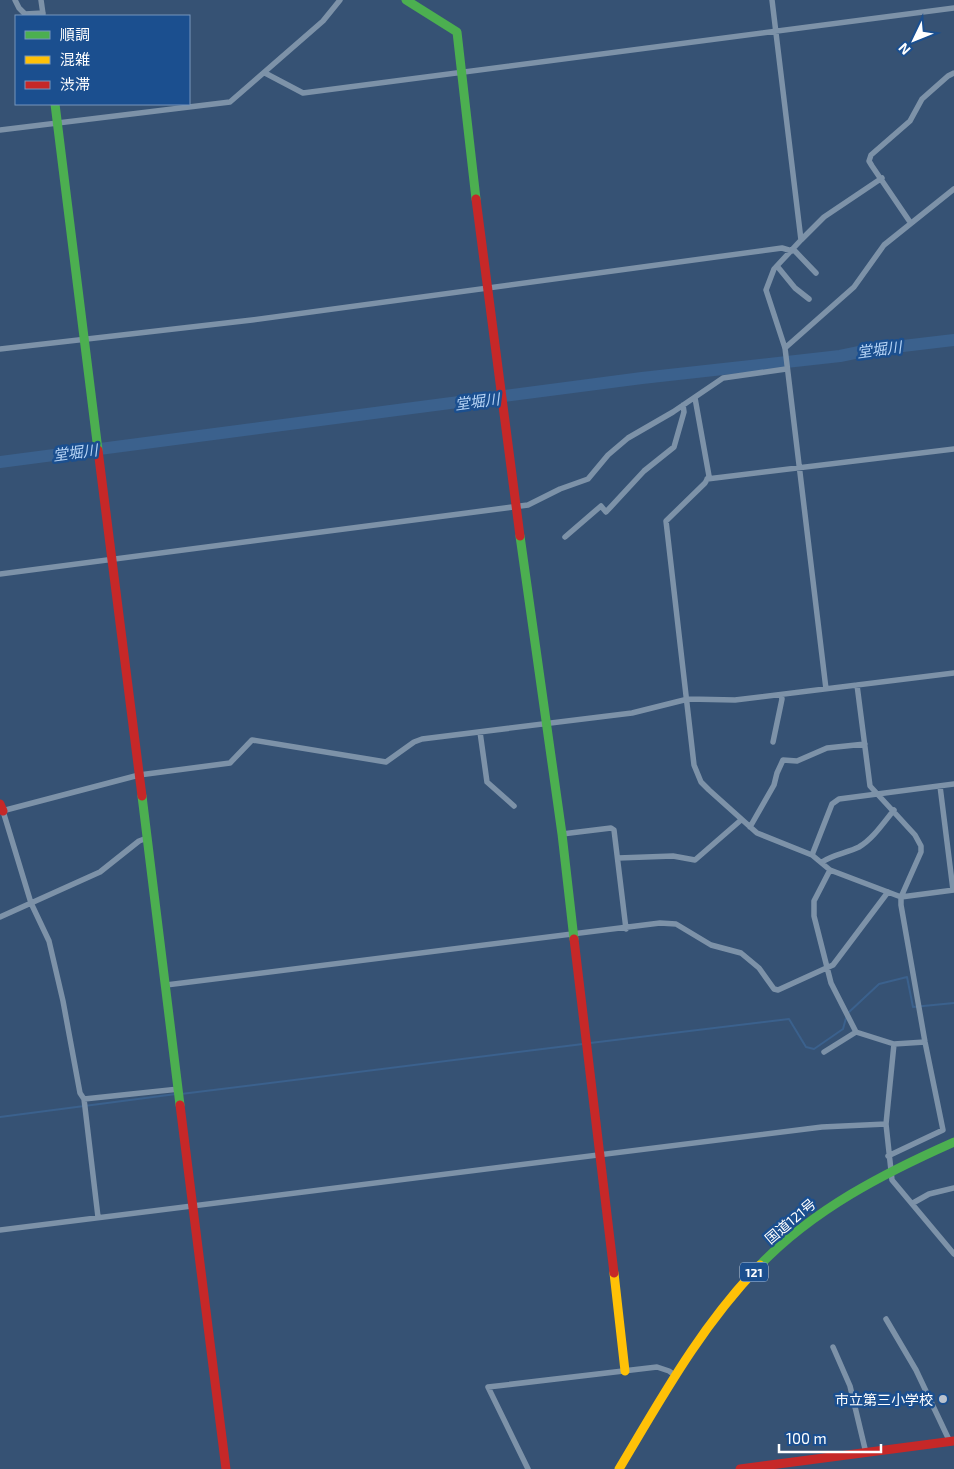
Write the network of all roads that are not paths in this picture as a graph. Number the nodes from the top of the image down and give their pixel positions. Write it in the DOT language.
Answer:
graph roads {
  1 [pos="16,0"];
  2 [pos="41,0"];
  3 [pos="340,0"];
  4 [pos="406,0"];
  5 [pos="772,0"];
  6 [pos="954,8"];
  7 [pos="43,14"];
  8 [pos="775,32"];
  9 [pos="460,72"];
  10 [pos="265,73"];
  11 [pos="954,74"];
  12 [pos="54,105"];
  13 [pos="57,122"];
  14 [pos="0,130"];
  15 [pos="882,178"];
  16 [pos="954,189"];
  17 [pos="910,222"];
  18 [pos="801,240"];
  19 [pos="793,250"];
  20 [pos="777,266"];
  21 [pos="816,273"];
  22 [pos="489,286"];
  23 [pos="809,299"];
  24 [pos="83,338"];
  25 [pos="785,348"];
  26 [pos="0,349"];
  27 [pos="786,369"];
  28 [pos="695,398"];
  29 [pos="683,405"];
  30 [pos="954,450"];
  31 [pos="801,467"];
  32 [pos="707,479"];
  33 [pos="516,508"];
  34 [pos="565,537"];
  35 [pos="112,559"];
  36 [pos="0,574"];
  37 [pos="954,673"];
  38 [pos="858,685"];
  39 [pos="826,689"];
  40 [pos="781,695"];
  41 [pos="688,700"];
  42 [pos="545,724"];
  43 [pos="480,732"];
  44 [pos="773,742"];
  45 [pos="865,744"];
  46 [pos="139,775"];
  47 [pos="954,784"];
  48 [pos="940,786"];
  49 [pos="876,793"];
  50 [pos="514,806"];
  51 [pos="1,809"];
  52 [pos="894,810"];
  53 [pos="741,820"];
  54 [pos="750,826"];
  55 [pos="562,834"];
  56 [pos="147,838"];
  57 [pos="812,855"];
  58 [pos="618,858"];
  59 [pos="822,862"];
  60 [pos="830,870"];
  61 [pos="954,890"];
  62 [pos="888,892"];
  63 [pos="901,897"];
  64 [pos="31,903"];
  65 [pos="0,917"];
  66 [pos="626,929"];
  67 [pos="573,936"];
  68 [pos="826,968"];
  69 [pos="166,985"];
  70 [pos="856,1032"];
  71 [pos="925,1042"];
  72 [pos="894,1044"];
  73 [pos="824,1052"];
  74 [pos="179,1089"];
  75 [pos="84,1103"];
  76 [pos="886,1124"];
  77 [pos="954,1142"];
  78 [pos="600,1155"];
  79 [pos="888,1156"];
  80 [pos="891,1170"];
  81 [pos="954,1188"];
  82 [pos="913,1203"];
  83 [pos="194,1205"];
  84 [pos="98,1217"];
  85 [pos="0,1230"];
  86 [pos="954,1254"];
  87 [pos="886,1319"];
  88 [pos="833,1347"];
  89 [pos="625,1371"];
  90 [pos="676,1376"];
  91 [pos="952,1442"];
  92 [pos="866,1452"];
  93 [pos="226,1469"];
  94 [pos="528,1469"];
  95 [pos="620,1469"];
  96 [pos="740,1469"];
  1 -- 7 [label="street"];
  2 -- 7 [label="street"];
  3 -- 10 [label="street"];
  4 -- 9 [label="main road"];
  5 -- 8 [label="street"];
  6 -- 8 [label="street"];
  8 -- 9 [label="street"];
  8 -- 18 [label="street"];
  9 -- 10 [label="street"];
  9 -- 22 [label="main road"];
  10 -- 13 [label="street"];
  11 -- 15 [label="street"];
  12 -- 13 [label="main road"];
  13 -- 14 [label="street"];
  13 -- 24 [label="main road"];
  15 -- 17 [label="street"];
  15 -- 18 [label="street"];
  16 -- 17 [label="street"];
  17 -- 25 [label="street"];
  18 -- 19 [label="street"];
  19 -- 20 [label="street"];
  19 -- 21 [label="street"];
  19 -- 22 [label="street"];
  20 -- 23 [label="street"];
  20 -- 25 [label="street"];
  22 -- 24 [label="street"];
  22 -- 33 [label="main road"];
  24 -- 26 [label="street"];
  24 -- 35 [label="main road"];
  25 -- 27 [label="street"];
  27 -- 28 [label="street"];
  27 -- 31 [label="street"];
  28 -- 29 [label="street"];
  28 -- 32 [label="street"];
  29 -- 33 [label="street"];
  29 -- 34 [label="street"];
  30 -- 31 [label="street"];
  31 -- 32 [label="street"];
  31 -- 39 [label="street"];
  32 -- 41 [label="street"];
  33 -- 35 [label="street"];
  33 -- 42 [label="main road"];
  35 -- 36 [label="street"];
  35 -- 46 [label="main road"];
  37 -- 38 [label="street"];
  38 -- 39 [label="street"];
  38 -- 45 [label="street"];
  39 -- 40 [label="street"];
  40 -- 41 [label="street"];
  40 -- 44 [label="street"];
  41 -- 42 [label="street"];
  41 -- 53 [label="street"];
  42 -- 43 [label="street"];
  42 -- 55 [label="main road"];
  43 -- 46 [label="street"];
  43 -- 50 [label="street"];
  45 -- 49 [label="street"];
  45 -- 54 [label="street"];
  46 -- 51 [label="street"];
  46 -- 56 [label="main road"];
  47 -- 48 [label="street"];
  48 -- 49 [label="street"];
  48 -- 61 [label="street"];
  49 -- 52 [label="street"];
  49 -- 57 [label="street"];
  51 -- 64 [label="street"];
  52 -- 59 [label="street"];
  52 -- 63 [label="street"];
  53 -- 54 [label="street"];
  53 -- 58 [label="street"];
  54 -- 57 [label="street"];
  55 -- 58 [label="street"];
  55 -- 67 [label="main road"];
  56 -- 64 [label="street"];
  56 -- 69 [label="main road"];
  57 -- 59 [label="street"];
  58 -- 66 [label="street"];
  59 -- 60 [label="street"];
  60 -- 62 [label="street"];
  60 -- 68 [label="street"];
  61 -- 63 [label="street"];
  62 -- 63 [label="street"];
  62 -- 68 [label="street"];
  63 -- 71 [label="street"];
  64 -- 65 [label="street"];
  64 -- 75 [label="street"];
  66 -- 67 [label="street"];
  66 -- 68 [label="street"];
  67 -- 69 [label="street"];
  67 -- 78 [label="main road"];
  68 -- 70 [label="street"];
  69 -- 74 [label="main road"];
  70 -- 72 [label="street"];
  70 -- 73 [label="street"];
  71 -- 72 [label="street"];
  71 -- 79 [label="street"];
  72 -- 76 [label="street"];
  74 -- 75 [label="street"];
  74 -- 83 [label="main road"];
  75 -- 84 [label="street"];
  76 -- 78 [label="street"];
  76 -- 79 [label="street"];
  77 -- 80 [label="main road, 国道121号 / 121"];
  78 -- 83 [label="street"];
  78 -- 89 [label="main road"];
  79 -- 80 [label="street"];
  80 -- 82 [label="street"];
  80 -- 90 [label="main road, 国道121号 / 121"];
  81 -- 82 [label="street"];
  82 -- 86 [label="street"];
  83 -- 84 [label="street"];
  83 -- 93 [label="main road"];
  84 -- 85 [label="street"];
  87 -- 91 [label="street"];
  88 -- 92 [label="street"];
  89 -- 90 [label="street"];
  89 -- 94 [label="street"];
  90 -- 95 [label="main road, 国道121号 / 121"];
  91 -- 92 [label="main road"];
  92 -- 96 [label="main road"];
}
